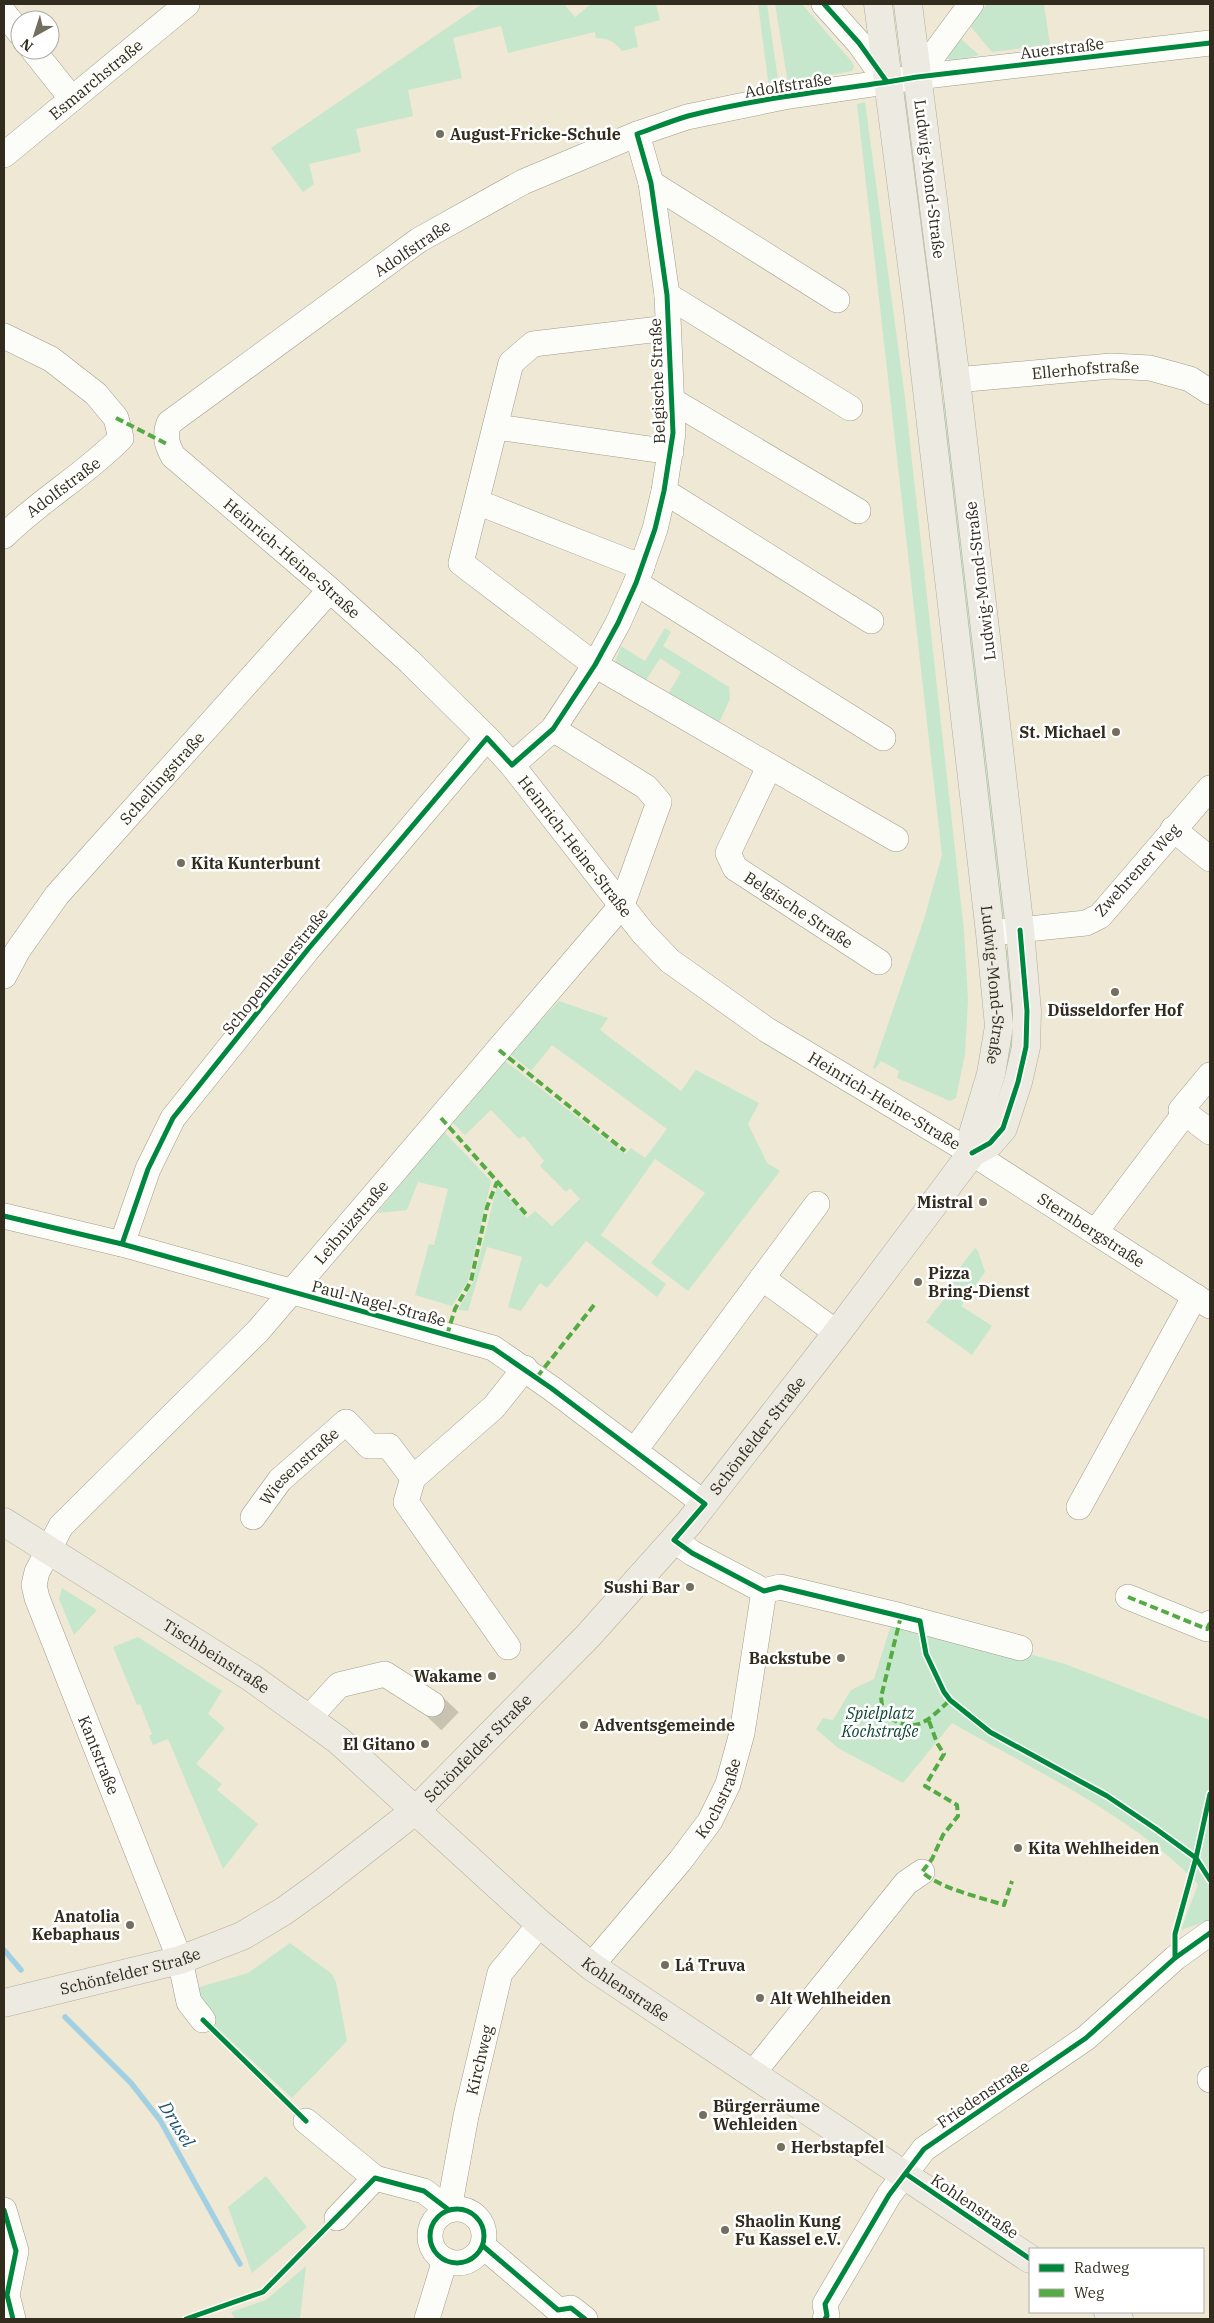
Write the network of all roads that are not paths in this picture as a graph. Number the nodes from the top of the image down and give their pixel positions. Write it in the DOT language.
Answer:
graph roads {
  1 [pos="185,4"];
  2 [pos="824,4"];
  3 [pos="878,4"];
  4 [pos="908,4"];
  5 [pos="971,4"];
  6 [pos="1210,43"];
  7 [pos="41,60"];
  8 [pos="917,77"];
  9 [pos="888,82"];
  10 [pos="72,99"];
  11 [pos="637,134"];
  12 [pos="4,155"];
  13 [pos="651,183"];
  14 [pos="667,295"];
  15 [pos="836,300"];
  16 [pos="668,328"];
  17 [pos="4,336"];
  18 [pos="956,380"];
  19 [pos="1210,392"];
  20 [pos="673,401"];
  21 [pos="850,408"];
  22 [pos="169,423"];
  23 [pos="496,427"];
  24 [pos="671,452"];
  25 [pos="664,491"];
  26 [pos="477,502"];
  27 [pos="858,511"];
  28 [pos="4,536"];
  29 [pos="639,575"];
  30 [pos="330,590"];
  31 [pos="871,621"];
  32 [pos="595,665"];
  33 [pos="553,729"];
  34 [pos="487,738"];
  35 [pos="883,738"];
  36 [pos="512,765"];
  37 [pos="769,767"];
  38 [pos="1210,788"];
  39 [pos="1173,829"];
  40 [pos="896,839"];
  41 [pos="1210,859"];
  42 [pos="622,905"];
  43 [pos="1020,930"];
  44 [pos="990,933"];
  45 [pos="879,962"];
  46 [pos="4,976"];
  47 [pos="1210,1075"];
  48 [pos="1185,1113"];
  49 [pos="1210,1132"];
  50 [pos="972,1153"];
  51 [pos="817,1204"];
  52 [pos="5,1222"];
  53 [pos="1096,1231"];
  54 [pos="122,1244"];
  55 [pos="762,1278"];
  56 [pos="291,1292"];
  57 [pos="1203,1301"];
  58 [pos="837,1333"];
  59 [pos="525,1368"];
  60 [pos="635,1450"];
  61 [pos="413,1478"];
  62 [pos="705,1504"];
  63 [pos="1079,1506"];
  64 [pos="253,1517"];
  65 [pos="4,1522"];
  66 [pos="674,1540"];
  67 [pos="48,1551"];
  68 [pos="764,1591"];
  69 [pos="1128,1598"];
  70 [pos="1210,1623"];
  71 [pos="508,1647"];
  72 [pos="1020,1648"];
  73 [pos="432,1704"];
  74 [pos="308,1719"];
  75 [pos="416,1810"];
  76 [pos="922,1872"];
  77 [pos="540,1924"];
  78 [pos="1210,1933"];
  79 [pos="180,1960"];
  80 [pos="591,1966"];
  81 [pos="4,2003"];
  82 [pos="203,2020"];
  83 [pos="753,2073"];
  84 [pos="306,2121"];
  85 [pos="906,2174"];
  86 [pos="375,2178"];
  87 [pos="450,2209"];
  88 [pos="4,2210"];
  89 [pos="338,2218"];
  90 [pos="483,2246"];
  91 [pos="1029,2258"];
  92 [pos="445,2260"];
  93 [pos="13,2319"];
  94 [pos="427,2319"];
  95 [pos="585,2319"];
  96 [pos="825,2319"];
  1 -- 10 [label="street, Esmarchstraße"];
  2 -- 9 [label="street"];
  3 -- 9 [label="main road, Ludwig-Mond-Straße"];
  4 -- 8 [label="main road, Ludwig-Mond-Straße"];
  5 -- 8 [label="street"];
  6 -- 8 [label="street, Auerstraße"];
  7 -- 10 [label="street"];
  8 -- 9 [label="street, Auerstraße"];
  8 -- 18 [label="main road, Ludwig-Mond-Straße"];
  9 -- 11 [label="street, Adolfstraße"];
  9 -- 44 [label="main road, Ludwig-Mond-Straße"];
  10 -- 12 [label="street, Esmarchstraße"];
  11 -- 13 [label="street, Belgische Straße"];
  11 -- 22 [label="street, Adolfstraße"];
  13 -- 14 [label="street, Belgische Straße"];
  13 -- 15 [label="street"];
  14 -- 16 [label="street, Belgische Straße"];
  14 -- 21 [label="street, Belgische Straße"];
  16 -- 20 [label="street, Belgische Straße"];
  16 -- 23 [label="street, Belgische Straße"];
  17 -- 28 [label="street, Adolfstraße"];
  18 -- 19 [label="street, Ellerhofstraße"];
  18 -- 43 [label="main road, Ludwig-Mond-Straße"];
  20 -- 24 [label="street, Belgische Straße"];
  20 -- 27 [label="street, Belgische Straße"];
  22 -- 30 [label="street, Heinrich-Heine-Straße"];
  23 -- 24 [label="street, Belgische Straße"];
  23 -- 26 [label="street, Belgische Straße"];
  24 -- 25 [label="street, Belgische Straße"];
  25 -- 29 [label="street, Belgische Straße"];
  25 -- 31 [label="street"];
  26 -- 29 [label="street"];
  26 -- 32 [label="street, Belgische Straße"];
  29 -- 32 [label="street, Belgische Straße"];
  29 -- 35 [label="street"];
  30 -- 34 [label="street, Heinrich-Heine-Straße"];
  30 -- 46 [label="street, Schellingstraße"];
  32 -- 33 [label="street, Belgische Straße"];
  32 -- 37 [label="street, Belgische Straße"];
  33 -- 36 [label="street, Belgische Straße"];
  33 -- 42 [label="street"];
  34 -- 36 [label="street, Heinrich-Heine-Straße"];
  34 -- 54 [label="street, Schopenhauerstraße"];
  36 -- 42 [label="street, Heinrich-Heine-Straße"];
  37 -- 40 [label="street, Belgische Straße"];
  37 -- 45 [label="street, Belgische Straße"];
  38 -- 39 [label="street, Zwehrener Weg"];
  39 -- 41 [label="street"];
  39 -- 43 [label="street, Zwehrener Weg"];
  42 -- 50 [label="street, Heinrich-Heine-Straße"];
  42 -- 56 [label="street, Leibnizstraße"];
  43 -- 44 [label="street, Zwehrener Weg"];
  43 -- 50 [label="main road, Ludwig-Mond-Straße"];
  44 -- 50 [label="main road, Ludwig-Mond-Straße"];
  47 -- 48 [label="street"];
  48 -- 49 [label="street"];
  48 -- 53 [label="street"];
  50 -- 53 [label="street, Sternbergstraße"];
  50 -- 58 [label="main road, Schönfelder Straße"];
  51 -- 55 [label="street"];
  52 -- 54 [label="street, Paul-Nagel-Straße"];
  53 -- 57 [label="street, Sternbergstraße"];
  54 -- 56 [label="street, Paul-Nagel-Straße"];
  55 -- 58 [label="street"];
  55 -- 60 [label="street"];
  56 -- 59 [label="street, Paul-Nagel-Straße"];
  56 -- 67 [label="street, Leibnizstraße"];
  57 -- 63 [label="street"];
  58 -- 62 [label="main road, Schönfelder Straße"];
  59 -- 60 [label="street, Paul-Nagel-Straße"];
  59 -- 61 [label="street"];
  60 -- 62 [label="street, Paul-Nagel-Straße"];
  61 -- 64 [label="street, Wiesenstraße"];
  61 -- 71 [label="street"];
  62 -- 66 [label="main road, Schönfelder Straße"];
  65 -- 67 [label="main road, Tischbeinstraße"];
  66 -- 68 [label="street"];
  66 -- 75 [label="main road, Schönfelder Straße"];
  67 -- 74 [label="main road, Tischbeinstraße"];
  67 -- 79 [label="street, Kantstraße"];
  68 -- 72 [label="street"];
  68 -- 80 [label="street, Kochstraße"];
  69 -- 70 [label="street"];
  73 -- 74 [label="street"];
  74 -- 75 [label="main road, Tischbeinstraße"];
  75 -- 77 [label="main road, Kohlenstraße"];
  75 -- 79 [label="main road, Schönfelder Straße"];
  76 -- 83 [label="street"];
  77 -- 80 [label="main road, Kohlenstraße"];
  77 -- 87 [label="street, Kirchweg"];
  78 -- 85 [label="street, Friedenstraße"];
  79 -- 81 [label="main road, Schönfelder Straße"];
  79 -- 82 [label="street, Kantstraße"];
  80 -- 83 [label="main road, Kohlenstraße"];
  83 -- 85 [label="main road, Kohlenstraße"];
  84 -- 86 [label="street"];
  85 -- 91 [label="main road, Kohlenstraße"];
  85 -- 96 [label="street, Friedenstraße"];
  86 -- 87 [label="street"];
  86 -- 89 [label="street"];
  87 -- 90 [label="street"];
  87 -- 92 [label="street"];
  88 -- 93 [label="street"];
  90 -- 92 [label="street"];
  90 -- 95 [label="street"];
  92 -- 94 [label="street"];
}
